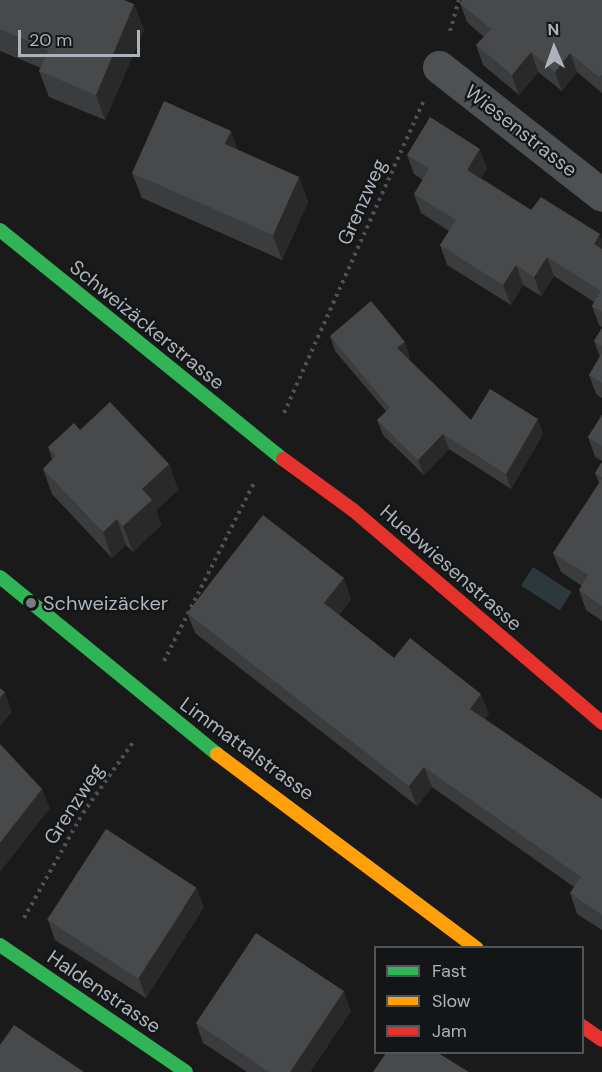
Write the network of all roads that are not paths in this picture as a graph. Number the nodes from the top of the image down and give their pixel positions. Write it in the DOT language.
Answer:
graph roads {
  1 [pos="439,67"];
  2 [pos="602,195"];
  3 [pos="0,230"];
  4 [pos="269,449"];
  5 [pos="0,577"];
  6 [pos="602,723"];
  7 [pos="0,945"];
  8 [pos="473,946"];
  9 [pos="584,1027"];
  10 [pos="602,1040"];
  11 [pos="186,1072"];
  1 -- 2 [label="street, Wiesenstrasse"];
  3 -- 4 [label="street, Schweizäckerstrasse"];
  4 -- 6 [label="street, Huebwiesenstrasse"];
  5 -- 8 [label="street, Limmattalstrasse"];
  7 -- 11 [label="street, Haldenstrasse"];
  9 -- 10 [label="street"];
}
